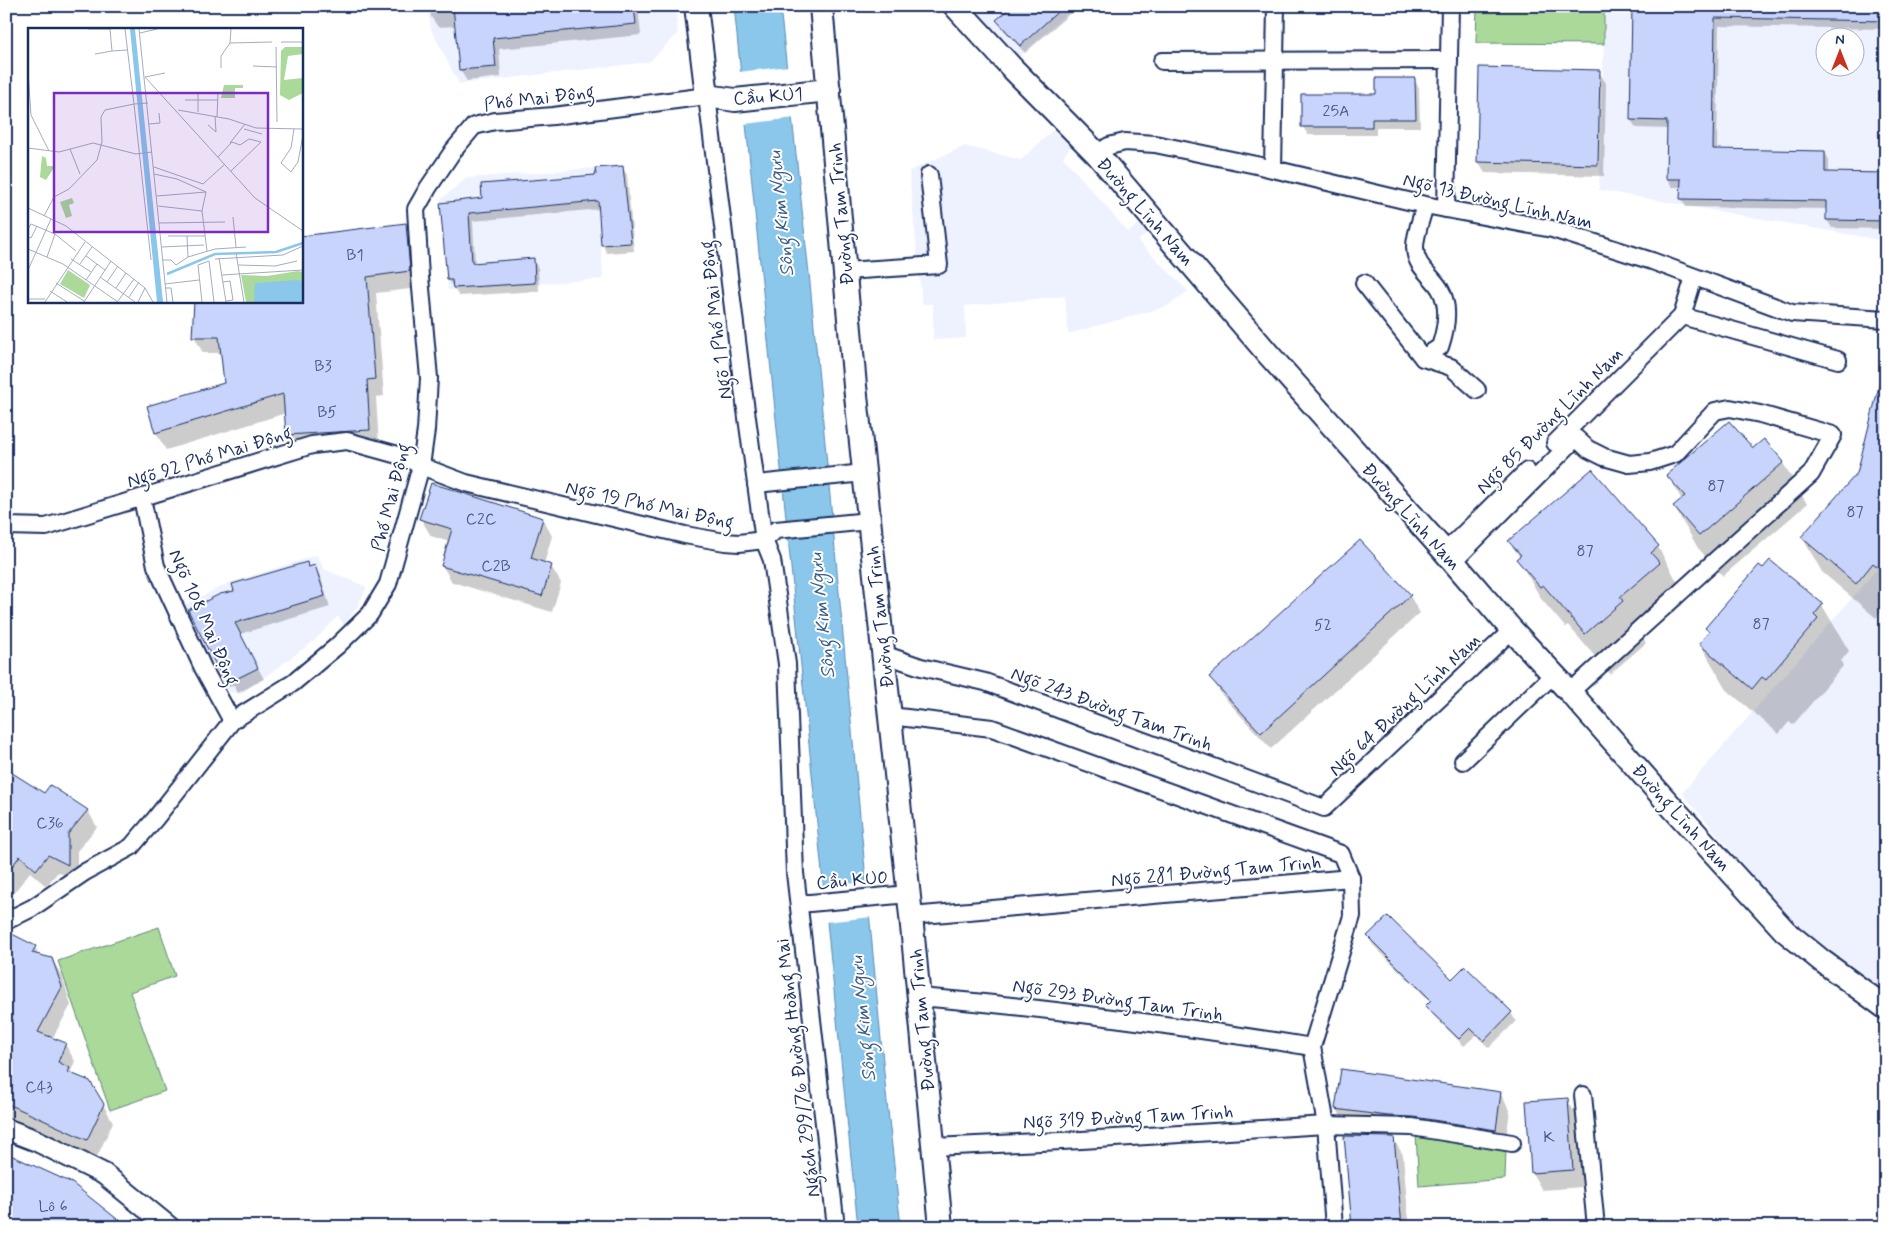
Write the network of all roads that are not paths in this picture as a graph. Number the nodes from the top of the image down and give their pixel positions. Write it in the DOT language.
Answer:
graph roads {
  1 [pos="696,6"];
  2 [pos="822,6"];
  3 [pos="955,6"];
  4 [pos="1276,6"];
  5 [pos="1450,6"];
  6 [pos="1449,60"];
  7 [pos="1162,61"];
  8 [pos="1274,61"];
  9 [pos="819,91"];
  10 [pos="707,96"];
  11 [pos="1098,154"];
  12 [pos="1273,169"];
  13 [pos="929,175"];
  14 [pos="1425,205"];
  15 [pos="1446,209"];
  16 [pos="845,271"];
  17 [pos="1694,277"];
  18 [pos="1364,284"];
  19 [pos="1682,316"];
  20 [pos="1886,318"];
  21 [pos="1423,358"];
  22 [pos="1838,360"];
  23 [pos="1477,390"];
  24 [pos="421,466"];
  25 [pos="855,474"];
  26 [pos="756,484"];
  27 [pos="142,498"];
  28 [pos="858,522"];
  29 [pos="6,526"];
  30 [pos="764,540"];
  31 [pos="1449,557"];
  32 [pos="1512,630"];
  33 [pos="883,654"];
  34 [pos="1554,674"];
  35 [pos="1570,692"];
  36 [pos="890,716"];
  37 [pos="232,721"];
  38 [pos="1464,761"];
  39 [pos="1324,808"];
  40 [pos="1351,878"];
  41 [pos="909,894"];
  42 [pos="799,904"];
  43 [pos="911,916"];
  44 [pos="6,922"];
  45 [pos="918,997"];
  46 [pos="1886,1008"];
  47 [pos="1312,1047"];
  48 [pos="1583,1095"];
  49 [pos="1326,1124"];
  50 [pos="6,1129"];
  51 [pos="1512,1143"];
  52 [pos="933,1147"];
  53 [pos="169,1227"];
  54 [pos="836,1227"];
  55 [pos="941,1227"];
  56 [pos="1334,1227"];
  57 [pos="1596,1227"];
  1 -- 10 [label="main road"];
  2 -- 9 [label="main road, Đường Tam Trinh"];
  3 -- 11 [label="main road, Đường Lĩnh Nam"];
  4 -- 8 [label="street"];
  5 -- 6 [label="street"];
  6 -- 8 [label="street"];
  6 -- 15 [label="street"];
  7 -- 8 [label="street"];
  8 -- 12 [label="street"];
  9 -- 10 [label="main road, Cầu KU1"];
  9 -- 16 [label="main road, Đường Tam Trinh"];
  10 -- 24 [label="street, Phố Mai Động"];
  10 -- 26 [label="street, Ngõ 1 Phố Mai Động"];
  11 -- 12 [label="street, Ngõ 13 Đường Lĩnh Nam"];
  11 -- 31 [label="main road, Đường Lĩnh Nam"];
  12 -- 14 [label="street, Ngõ 13 Đường Lĩnh Nam"];
  13 -- 16 [label="street"];
  14 -- 15 [label="street, Ngõ 13 Đường Lĩnh Nam"];
  14 -- 21 [label="street"];
  15 -- 17 [label="street, Ngõ 13 Đường Lĩnh Nam"];
  16 -- 25 [label="main road, Đường Tam Trinh"];
  17 -- 19 [label="street, Ngõ 85 Đường Lĩnh Nam"];
  17 -- 20 [label="street, Ngõ 13 Đường Lĩnh Nam"];
  18 -- 21 [label="street"];
  19 -- 22 [label="street"];
  19 -- 31 [label="street, Ngõ 85 Đường Lĩnh Nam"];
  21 -- 23 [label="street"];
  24 -- 27 [label="street, Ngõ 92 Phố Mai Động"];
  24 -- 30 [label="street, Ngõ 19 Phố Mai Động"];
  24 -- 37 [label="street, Phố Mai Động"];
  25 -- 26 [label="street"];
  25 -- 28 [label="main road, Đường Tam Trinh"];
  26 -- 30 [label="street, Ngõ 1 Phố Mai Động"];
  27 -- 29 [label="street, Ngõ 92 Phố Mai Động"];
  27 -- 37 [label="street, Ngõ 108 Mai Động"];
  28 -- 30 [label="street"];
  28 -- 33 [label="main road, Đường Tam Trinh"];
  30 -- 42 [label="street, Ngách 299/76 Đường Hoàng Mai"];
  31 -- 32 [label="main road, Đường Lĩnh Nam"];
  31 -- 35 [label="street"];
  32 -- 34 [label="main road, Đường Lĩnh Nam"];
  32 -- 39 [label="street, Ngõ 64 Đường Lĩnh Nam"];
  33 -- 36 [label="main road, Đường Tam Trinh"];
  33 -- 39 [label="street, Ngõ 243 Đường Tam Trinh"];
  34 -- 35 [label="main road, Đường Lĩnh Nam"];
  34 -- 38 [label="street"];
  35 -- 46 [label="main road, Đường Lĩnh Nam"];
  36 -- 40 [label="street"];
  36 -- 41 [label="main road, Đường Tam Trinh"];
  37 -- 44 [label="street, Phố Mai Động"];
  40 -- 43 [label="street, Ngõ 281 Đường Tam Trinh"];
  40 -- 47 [label="street"];
  41 -- 42 [label="street, Cầu KU0"];
  41 -- 43 [label="main road, Đường Tam Trinh"];
  42 -- 54 [label="street, Ngách 299/76 Đường Hoàng Mai"];
  43 -- 45 [label="main road, Đường Tam Trinh"];
  45 -- 47 [label="street, Ngõ 293 Đường Tam Trinh"];
  45 -- 52 [label="main road, Đường Tam Trinh"];
  47 -- 49 [label="street"];
  48 -- 57 [label="street"];
  49 -- 51 [label="street, Ngõ 319 Đường Tam Trinh"];
  49 -- 52 [label="street, Ngõ 319 Đường Tam Trinh"];
  49 -- 56 [label="street"];
  50 -- 53 [label="street"];
  52 -- 55 [label="main road, Đường Tam Trinh"];
}
